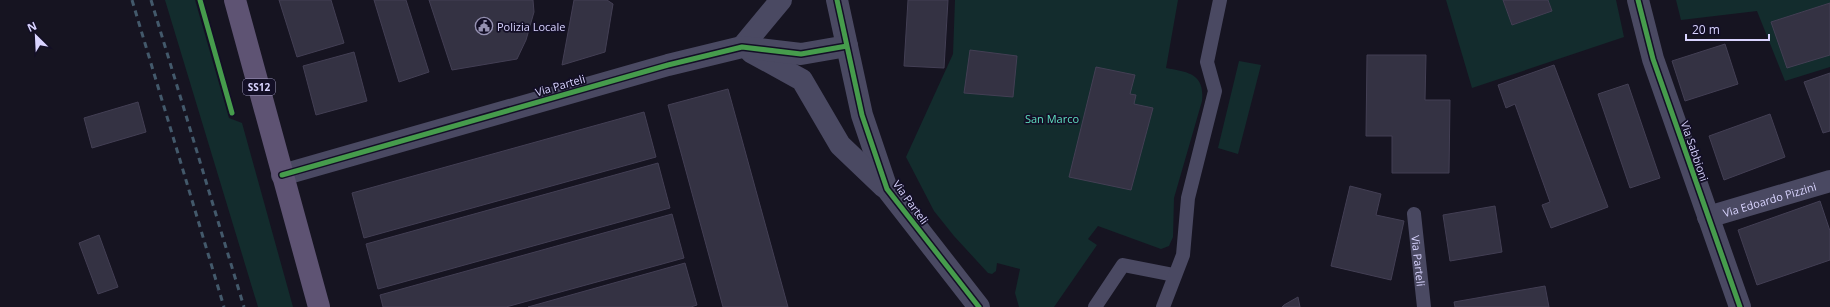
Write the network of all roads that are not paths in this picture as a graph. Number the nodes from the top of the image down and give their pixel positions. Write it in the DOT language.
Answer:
graph roads {
  1 [pos="235,0"];
  2 [pos="781,0"];
  3 [pos="837,0"];
  4 [pos="1220,0"];
  5 [pos="1638,0"];
  6 [pos="847,46"];
  7 [pos="742,47"];
  8 [pos="282,175"];
  9 [pos="1830,181"];
  10 [pos="887,189"];
  11 [pos="1414,214"];
  12 [pos="1708,217"];
  13 [pos="1174,275"];
  14 [pos="319,307"];
  15 [pos="979,307"];
  16 [pos="1096,307"];
  17 [pos="1163,307"];
  18 [pos="1424,307"];
  19 [pos="1740,307"];
  1 -- 8 [label="main road, SS12"];
  2 -- 7 [label="street"];
  3 -- 6 [label="street, Via Parteli"];
  4 -- 13 [label="lane"];
  5 -- 12 [label="street, Via Sabbioni"];
  6 -- 7 [label="street, Via Parteli"];
  6 -- 10 [label="street, Via Parteli"];
  7 -- 8 [label="street, Via Parteli"];
  7 -- 10 [label="street, Via Parteli"];
  8 -- 14 [label="main road, SS12"];
  9 -- 12 [label="street, Via Edoardo Pizzini"];
  10 -- 15 [label="street, Via Parteli"];
  11 -- 18 [label="lane, Via Parteli"];
  12 -- 19 [label="street, Via Sabbioni"];
  13 -- 16 [label="lane"];
  13 -- 17 [label="lane"];
}
